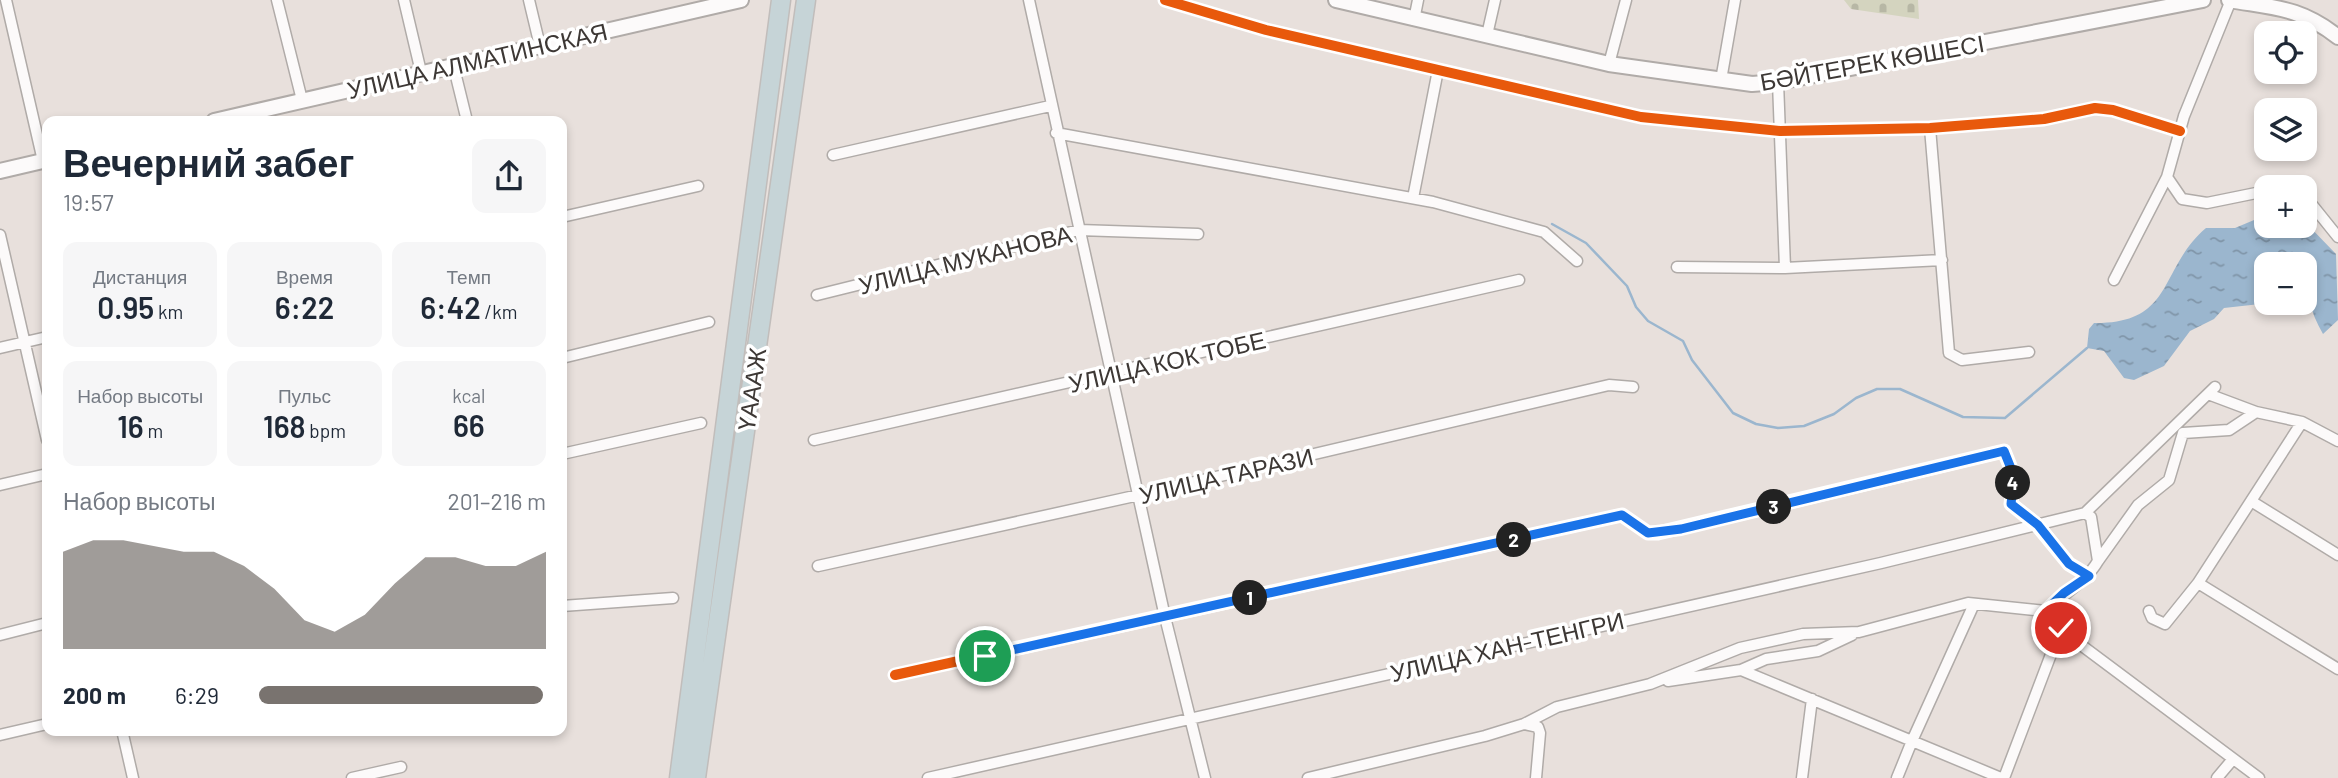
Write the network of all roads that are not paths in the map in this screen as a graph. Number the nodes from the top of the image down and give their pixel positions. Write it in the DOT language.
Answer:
graph roads {
  1 [pos="6,0"];
  2 [pos="276,0"];
  3 [pos="404,0"];
  4 [pos="529,0"];
  5 [pos="741,0"];
  6 [pos="781,0"];
  7 [pos="806,0"];
  8 [pos="1029,0"];
  9 [pos="1165,0"];
  10 [pos="1336,0"];
  11 [pos="1418,0"];
  12 [pos="1495,0"];
  13 [pos="1626,0"];
  14 [pos="1735,0"];
  15 [pos="2203,0"];
  16 [pos="2230,0"];
  17 [pos="1414,20"];
  18 [pos="1487,35"];
  19 [pos="2338,37"];
  20 [pos="540,46"];
  21 [pos="453,64"];
  22 [pos="1609,64"];
  23 [pos="1438,70"];
  24 [pos="421,72"];
  25 [pos="1721,80"];
  26 [pos="1779,82"];
  27 [pos="302,100"];
  28 [pos="1050,106"];
  29 [pos="235,116"];
  30 [pos="466,116"];
  31 [pos="1930,128"];
  32 [pos="1780,131"];
  33 [pos="2180,131"];
  34 [pos="1056,132"];
  35 [pos="42,149"];
  36 [pos="833,155"];
  37 [pos="42,162"];
  38 [pos="0,171"];
  39 [pos="2167,177"];
  40 [pos="698,186"];
  41 [pos="2254,193"];
  42 [pos="1413,198"];
  43 [pos="2317,211"];
  44 [pos="567,216"];
  45 [pos="1079,230"];
  46 [pos="1198,234"];
  47 [pos="0,235"];
  48 [pos="2338,237"];
  49 [pos="1942,260"];
  50 [pos="1577,261"];
  51 [pos="1677,267"];
  52 [pos="1785,268"];
  53 [pos="1519,280"];
  54 [pos="2113,280"];
  55 [pos="817,295"];
  56 [pos="709,322"];
  57 [pos="42,338"];
  58 [pos="26,342"];
  59 [pos="0,348"];
  60 [pos="2029,352"];
  61 [pos="567,357"];
  62 [pos="1112,374"];
  63 [pos="1633,387"];
  64 [pos="2256,412"];
  65 [pos="42,417"];
  66 [pos="2302,422"];
  67 [pos="701,423"];
  68 [pos="814,440"];
  69 [pos="2338,441"];
  70 [pos="567,453"];
  71 [pos="42,475"];
  72 [pos="0,485"];
  73 [pos="1139,495"];
  74 [pos="2251,501"];
  75 [pos="2085,513"];
  76 [pos="2038,525"];
  77 [pos="2338,555"];
  78 [pos="2098,561"];
  79 [pos="818,566"];
  80 [pos="2089,576"];
  81 [pos="2198,583"];
  82 [pos="673,598"];
  83 [pos="567,603"];
  84 [pos="1974,604"];
  85 [pos="2045,611"];
  86 [pos="2149,611"];
  87 [pos="1165,617"];
  88 [pos="42,624"];
  89 [pos="2061,628"];
  90 [pos="1859,632"];
  91 [pos="0,635"];
  92 [pos="2338,669"];
  93 [pos="1741,670"];
  94 [pos="895,675"];
  95 [pos="1650,684"];
  96 [pos="1812,699"];
  97 [pos="1189,718"];
  98 [pos="1524,724"];
  99 [pos="42,725"];
  100 [pos="0,735"];
  101 [pos="123,736"];
  102 [pos="1912,741"];
  103 [pos="2233,759"];
  104 [pos="401,767"];
  105 [pos="133,778"];
  106 [pos="352,778"];
  107 [pos="679,778"];
  108 [pos="696,778"];
  109 [pos="928,778"];
  110 [pos="1205,778"];
  111 [pos="1308,778"];
  112 [pos="1536,778"];
  113 [pos="1802,778"];
  114 [pos="1897,778"];
  115 [pos="2002,778"];
  116 [pos="2217,778"];
  117 [pos="2259,778"];
  1 -- 35 [label="street"];
  2 -- 27 [label="street"];
  3 -- 24 [label="street"];
  4 -- 20 [label="street"];
  5 -- 20 [label="street, УЛИЦА АЛМАТИНСКАЯ"];
  6 -- 107 [label="highway, ҮАААЖ"];
  7 -- 108 [label="highway, ҮАААЖ"];
  8 -- 28 [label="street"];
  9 -- 23 [label="street"];
  10 -- 17 [label="street, БӘЙТЕРЕК КӨШЕСІ"];
  11 -- 17 [label="street"];
  12 -- 18 [label="street"];
  13 -- 22 [label="street"];
  14 -- 25 [label="street"];
  15 -- 26 [label="street, БӘЙТЕРЕК КӨШЕСІ"];
  16 -- 19 [label="street"];
  16 -- 33 [label="street"];
  17 -- 18 [label="street, БӘЙТЕРЕК КӨШЕСІ"];
  18 -- 22 [label="street, БӘЙТЕРЕК КӨШЕСІ"];
  20 -- 21 [label="street, УЛИЦА АЛМАТИНСКАЯ"];
  21 -- 24 [label="street, УЛИЦА АЛМАТИНСКАЯ"];
  21 -- 30 [label="street"];
  22 -- 25 [label="street, БӘЙТЕРЕК КӨШЕСІ"];
  23 -- 32 [label="street"];
  23 -- 42 [label="street"];
  24 -- 27 [label="street, УЛИЦА АЛМАТИНСКАЯ"];
  25 -- 26 [label="street, БӘЙТЕРЕК КӨШЕСІ"];
  26 -- 32 [label="street"];
  27 -- 29 [label="street, УЛИЦА АЛМАТИНСКАЯ"];
  28 -- 34 [label="street"];
  28 -- 36 [label="street"];
  31 -- 32 [label="street"];
  31 -- 33 [label="street"];
  31 -- 49 [label="street"];
  32 -- 52 [label="street"];
  33 -- 39 [label="street"];
  34 -- 42 [label="street"];
  34 -- 45 [label="street"];
  37 -- 38 [label="street"];
  39 -- 41 [label="street"];
  39 -- 54 [label="street"];
  40 -- 44 [label="street"];
  42 -- 50 [label="street"];
  43 -- 48 [label="street"];
  45 -- 46 [label="street, УЛИЦА МУКАНОВА"];
  45 -- 55 [label="street, УЛИЦА МУКАНОВА"];
  45 -- 62 [label="street"];
  47 -- 58 [label="street"];
  49 -- 52 [label="street"];
  49 -- 60 [label="street"];
  51 -- 52 [label="street"];
  53 -- 62 [label="street, УЛИЦА КОК ТОБЕ"];
  56 -- 61 [label="street"];
  57 -- 58 [label="street"];
  58 -- 59 [label="street"];
  58 -- 65 [label="street"];
  62 -- 68 [label="street, УЛИЦА КОК ТОБЕ"];
  62 -- 73 [label="street"];
  63 -- 73 [label="street, УЛИЦА ТАРАЗИ"];
  64 -- 66 [label="street"];
  64 -- 75 [label="street"];
  64 -- 78 [label="street"];
  66 -- 69 [label="street"];
  66 -- 74 [label="street"];
  67 -- 70 [label="street"];
  71 -- 72 [label="street"];
  73 -- 79 [label="street, УЛИЦА ТАРАЗИ"];
  73 -- 87 [label="street"];
  74 -- 77 [label="street"];
  74 -- 81 [label="street"];
  75 -- 76 [label="street, УЛИЦА ХАН-ТЕНГРИ"];
  75 -- 78 [label="street"];
  76 -- 80 [label="street"];
  76 -- 87 [label="street"];
  76 -- 97 [label="street, УЛИЦА ХАН-ТЕНГРИ"];
  78 -- 80 [label="street"];
  80 -- 85 [label="street"];
  81 -- 86 [label="street"];
  81 -- 92 [label="street"];
  82 -- 83 [label="street"];
  84 -- 85 [label="street"];
  84 -- 90 [label="street"];
  84 -- 102 [label="street"];
  85 -- 89 [label="street"];
  87 -- 94 [label="street"];
  87 -- 97 [label="street"];
  88 -- 91 [label="street"];
  89 -- 103 [label="street"];
  89 -- 115 [label="street"];
  90 -- 93 [label="street"];
  90 -- 95 [label="street"];
  93 -- 95 [label="street"];
  93 -- 96 [label="street"];
  95 -- 98 [label="street"];
  96 -- 102 [label="street"];
  96 -- 113 [label="street"];
  97 -- 109 [label="street, УЛИЦА ХАН-ТЕНГРИ"];
  97 -- 110 [label="street"];
  98 -- 111 [label="street"];
  98 -- 112 [label="street"];
  99 -- 100 [label="street"];
  101 -- 105 [label="street"];
  102 -- 114 [label="street"];
  102 -- 115 [label="street"];
  103 -- 116 [label="street"];
  103 -- 117 [label="street"];
  104 -- 106 [label="street"];
}
